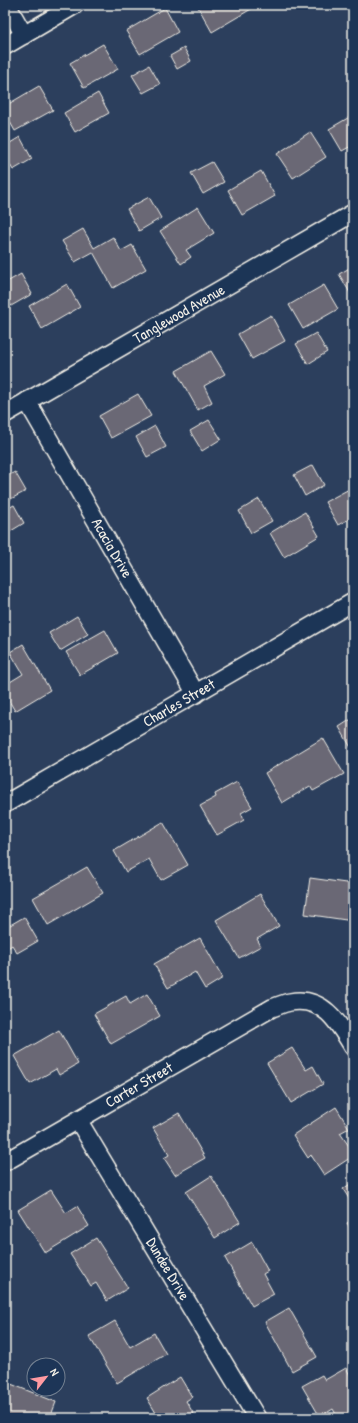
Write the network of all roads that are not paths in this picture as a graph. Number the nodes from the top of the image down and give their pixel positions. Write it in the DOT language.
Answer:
graph roads {
  1 [pos="7,5"];
  2 [pos="75,5"];
  3 [pos="24,35"];
  4 [pos="5,46"];
  5 [pos="353,213"];
  6 [pos="27,402"];
  7 [pos="5,414"];
  8 [pos="353,602"];
  9 [pos="196,694"];
  10 [pos="5,804"];
  11 [pos="353,1047"];
  12 [pos="78,1120"];
  13 [pos="5,1162"];
  14 [pos="257,1418"];
  1 -- 3 [label="street"];
  2 -- 3 [label="street"];
  3 -- 4 [label="street"];
  5 -- 6 [label="street, Tanglewood Avenue"];
  6 -- 7 [label="street, Tanglewood Avenue"];
  6 -- 9 [label="street, Acacia Drive"];
  8 -- 9 [label="street, Charles Street"];
  9 -- 10 [label="street, Charles Street"];
  11 -- 12 [label="street, Carter Street"];
  12 -- 13 [label="street, Carter Street"];
  12 -- 14 [label="street, Dundee Drive"];
}
